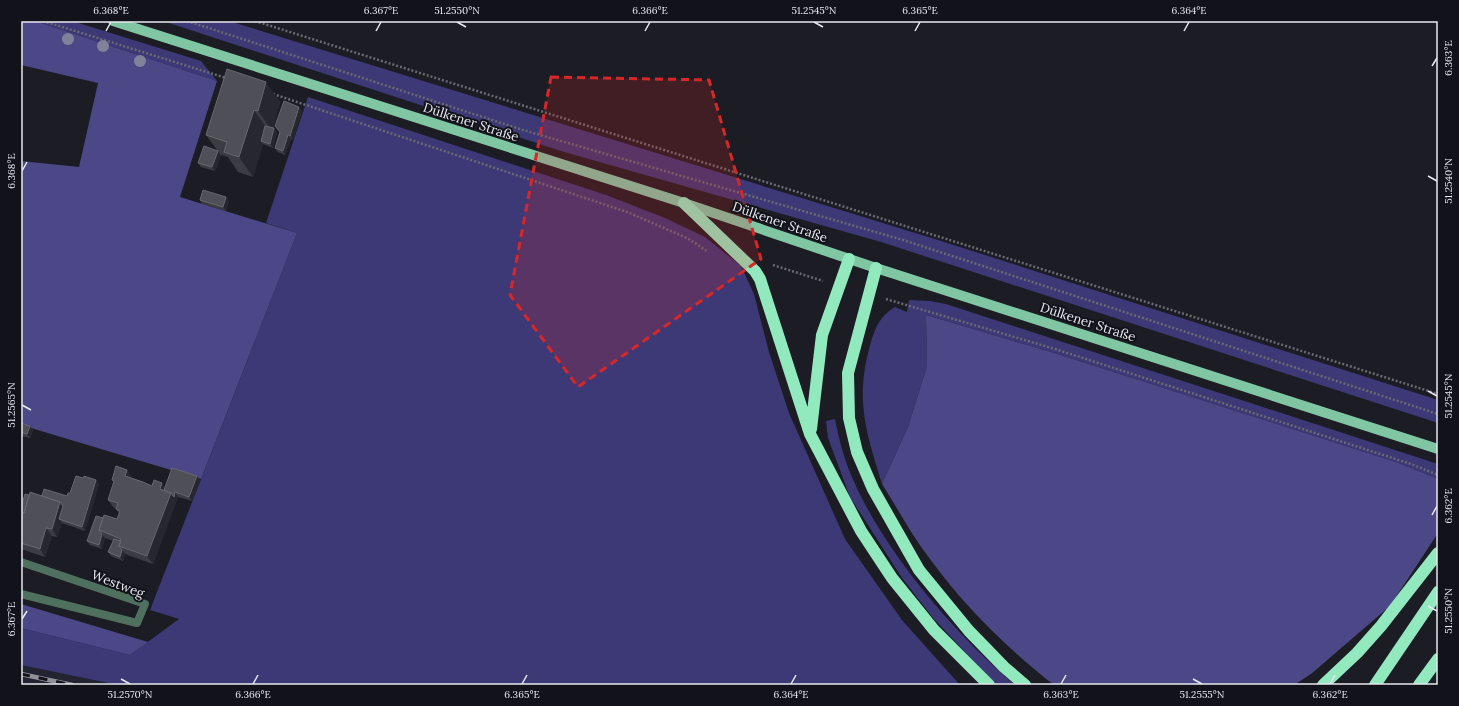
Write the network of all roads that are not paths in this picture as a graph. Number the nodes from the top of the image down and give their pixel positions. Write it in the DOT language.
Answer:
graph roads {
  1 [pos="113,21"];
  2 [pos="684,204"];
  3 [pos="848,259"];
  4 [pos="876,268"];
  5 [pos="810,434"];
  6 [pos="1438,449"];
  7 [pos="1438,553"];
  8 [pos="21,562"];
  9 [pos="1438,592"];
  10 [pos="21,594"];
  11 [pos="1438,659"];
  12 [pos="989,685"];
  13 [pos="1025,685"];
  14 [pos="1323,685"];
  15 [pos="1375,685"];
  16 [pos="1419,685"];
  1 -- 2 [label="main road, Dülkener Straße"];
  2 -- 3 [label="main road, Dülkener Straße"];
  2 -- 5 [label="highway"];
  3 -- 4 [label="main road, Dülkener Straße"];
  3 -- 5 [label="highway"];
  4 -- 6 [label="main road, Dülkener Straße"];
  4 -- 13 [label="highway"];
  5 -- 12 [label="highway"];
  7 -- 14 [label="highway"];
  8 -- 10 [label="street, Westweg"];
  9 -- 15 [label="highway"];
  11 -- 16 [label="highway"];
}
